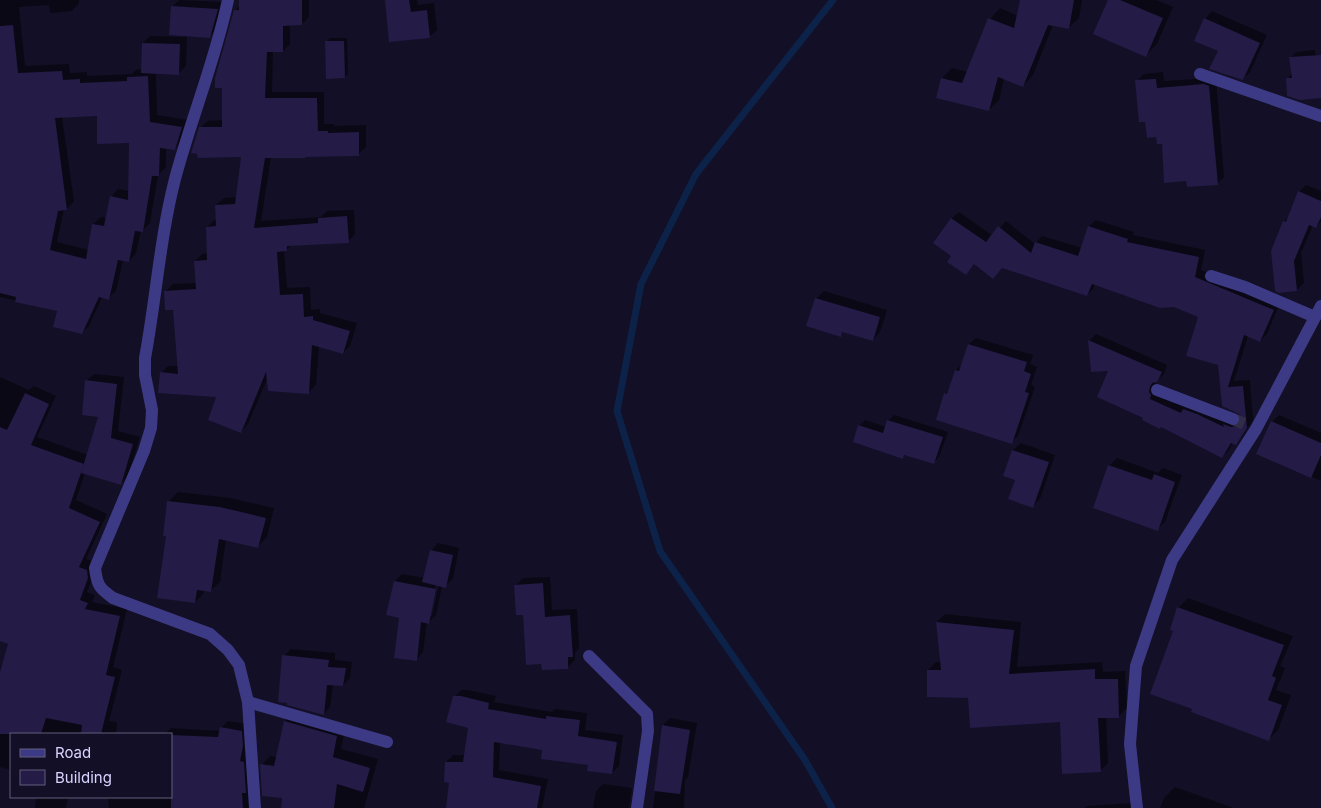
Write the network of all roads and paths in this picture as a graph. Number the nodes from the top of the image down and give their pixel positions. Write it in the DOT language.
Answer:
graph roads {
  1 [pos="228,0"];
  2 [pos="1200,74"];
  3 [pos="1321,116"];
  4 [pos="1211,276"];
  5 [pos="1318,312"];
  6 [pos="1157,390"];
  7 [pos="1233,419"];
  8 [pos="589,656"];
  9 [pos="248,702"];
  10 [pos="387,742"];
  11 [pos="255,808"];
  12 [pos="637,808"];
  13 [pos="1137,808"];
  1 -- 9 [label="street"];
  2 -- 3 [label="street"];
  4 -- 5 [label="street"];
  5 -- 13 [label="street"];
  6 -- 7 [label="street"];
  8 -- 12 [label="street"];
  9 -- 10 [label="street"];
  9 -- 11 [label="street"];
}
